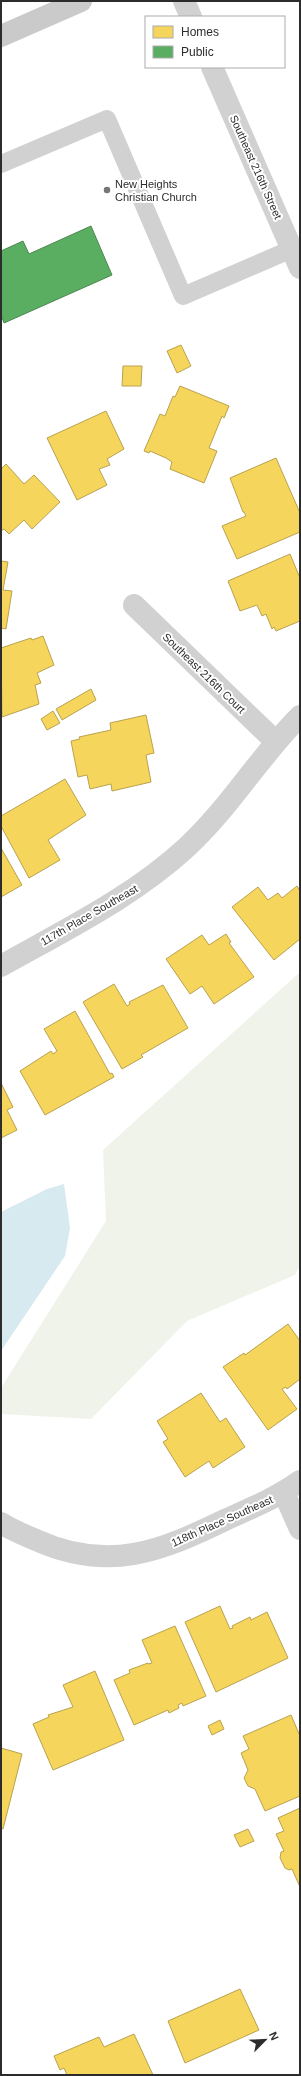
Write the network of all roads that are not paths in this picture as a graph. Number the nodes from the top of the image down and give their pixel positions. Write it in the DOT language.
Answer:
graph roads {
  1 [pos="81,1"];
  2 [pos="184,1"];
  3 [pos="190,16"];
  4 [pos="1,36"];
  5 [pos="212,68"];
  6 [pos="1,164"];
  7 [pos="296,258"];
  8 [pos="134,605"];
  9 [pos="300,716"];
  10 [pos="275,741"];
  11 [pos="1,966"];
  12 [pos="292,1487"];
  13 [pos="1,1523"];
  14 [pos="300,1529"];
  1 -- 4 [label="main road"];
  2 -- 3 [label="street"];
  5 -- 7 [label="street, Southeast 216th Street"];
  6 -- 7 [label="lane"];
  8 -- 10 [label="street, Southeast 216th Court"];
  9 -- 10 [label="street, 117th Place Southeast"];
  10 -- 11 [label="street, 117th Place Southeast"];
  12 -- 13 [label="street, 118th Place Southeast"];
  12 -- 14 [label="street"];
}
